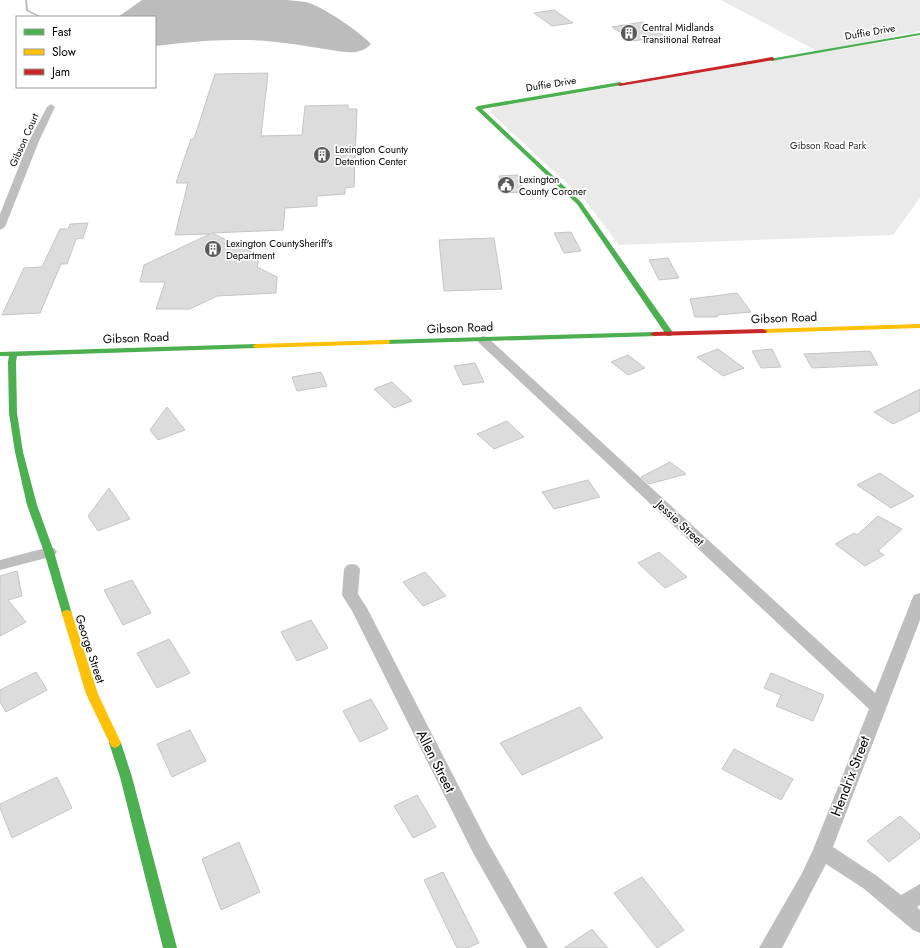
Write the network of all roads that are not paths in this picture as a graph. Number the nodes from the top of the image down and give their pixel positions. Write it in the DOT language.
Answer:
graph roads {
  1 [pos="920,34"];
  2 [pos="51,108"];
  3 [pos="0,227"];
  4 [pos="920,326"];
  5 [pos="670,334"];
  6 [pos="482,340"];
  7 [pos="14,353"];
  8 [pos="0,354"];
  9 [pos="49,552"];
  10 [pos="0,565"];
  11 [pos="352,569"];
  12 [pos="920,598"];
  13 [pos="877,706"];
  14 [pos="822,850"];
  15 [pos="920,893"];
  16 [pos="901,907"];
  17 [pos="920,923"];
  18 [pos="170,948"];
  19 [pos="538,948"];
  20 [pos="768,948"];
  1 -- 5 [label="street, Duffie Drive"];
  2 -- 3 [label="street, Gibson Court"];
  4 -- 5 [label="street, Gibson Road"];
  5 -- 6 [label="street, Gibson Road"];
  6 -- 7 [label="street, Gibson Road"];
  6 -- 13 [label="street, Jessie Street"];
  7 -- 8 [label="street, Gibson Road"];
  7 -- 9 [label="street, George Street"];
  9 -- 10 [label="street"];
  9 -- 18 [label="street, George Street"];
  11 -- 19 [label="street, Allen Street"];
  12 -- 13 [label="street, Hendrix Street"];
  13 -- 14 [label="street, Hendrix Street"];
  14 -- 16 [label="street"];
  14 -- 20 [label="street, Hendrix Street"];
  15 -- 16 [label="street"];
  16 -- 17 [label="street"];
}
